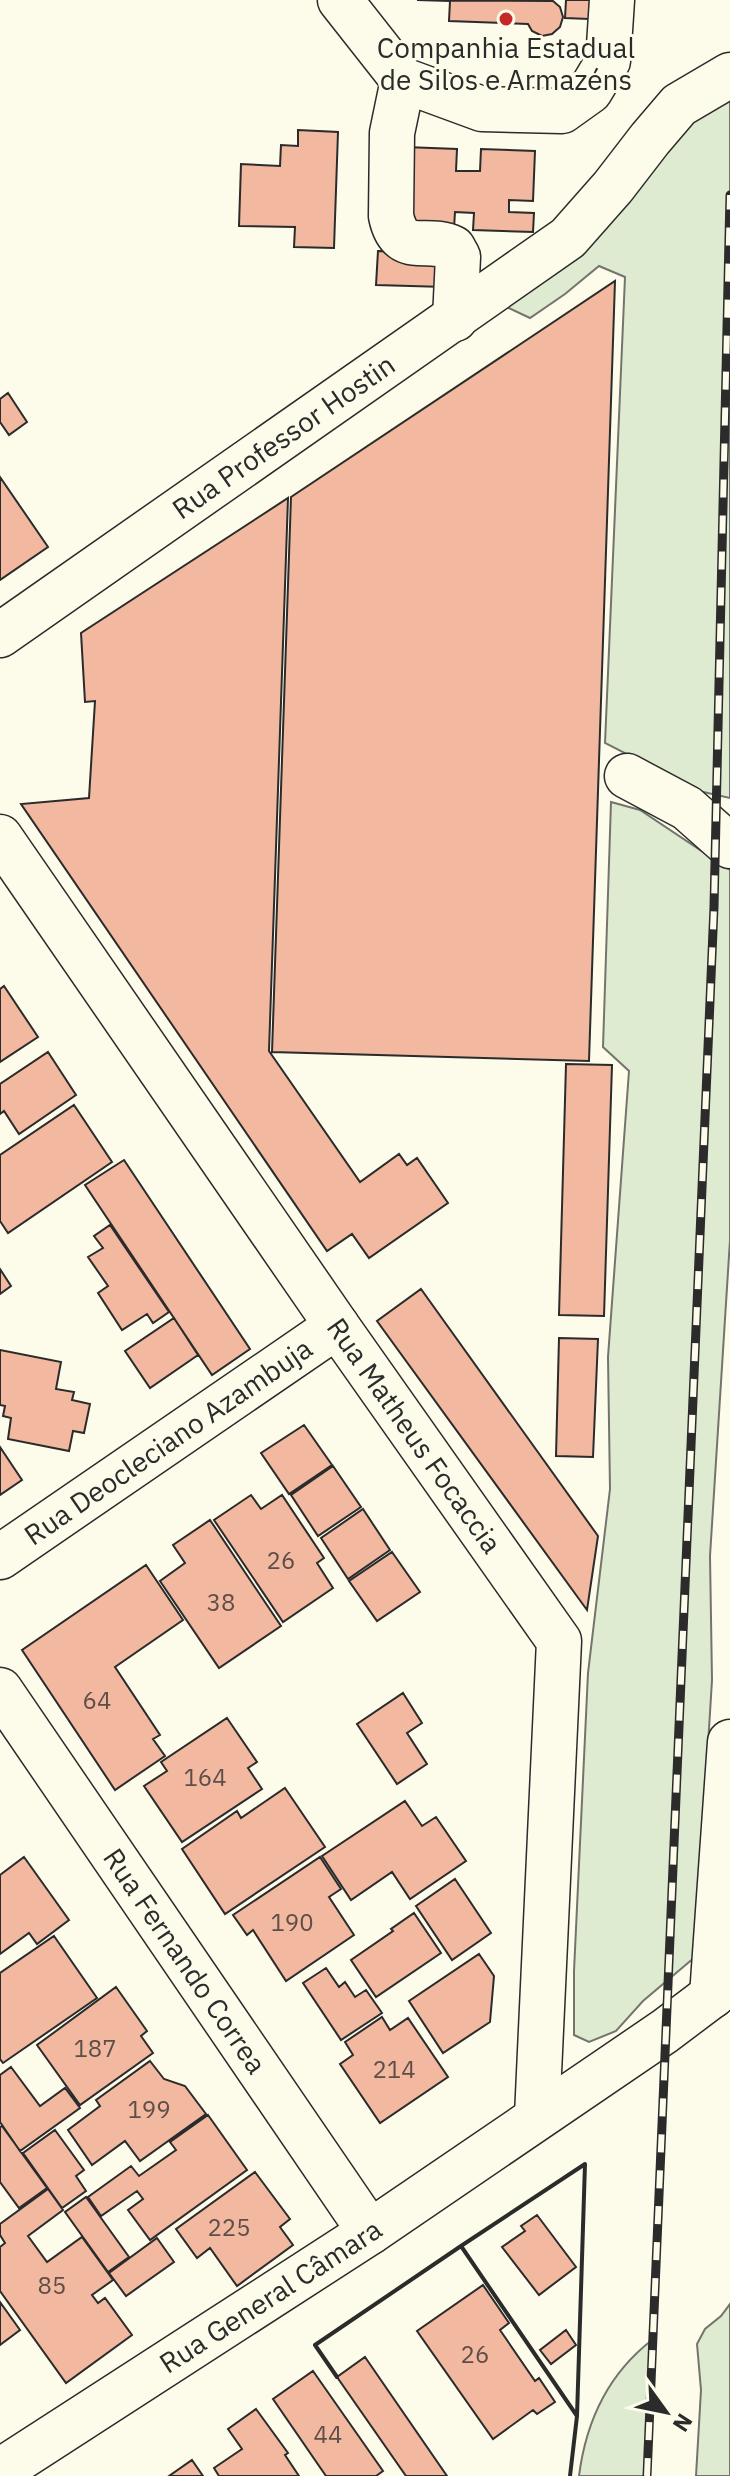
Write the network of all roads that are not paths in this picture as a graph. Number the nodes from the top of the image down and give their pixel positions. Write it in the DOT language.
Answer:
graph roads {
  1 [pos="340,0"];
  2 [pos="612,0"];
  3 [pos="730,75"];
  4 [pos="403,80"];
  5 [pos="455,319"];
  6 [pos="0,635"];
  7 [pos="627,776"];
  8 [pos="0,837"];
  9 [pos="730,846"];
  10 [pos="337,1326"];
  11 [pos="0,1557"];
  12 [pos="0,1690"];
  13 [pos="730,1742"];
  14 [pos="721,1989"];
  15 [pos="537,2116"];
  16 [pos="370,2232"];
  17 [pos="0,2471"];
  1 -- 4 [label="street"];
  2 -- 4 [label="street"];
  3 -- 5 [label="street, Rua Professor Hostin"];
  4 -- 5 [label="street"];
  5 -- 6 [label="street, Rua Professor Hostin"];
  7 -- 9 [label="street"];
  8 -- 10 [label="street, Rua Matheus Focaccia"];
  10 -- 11 [label="street, Rua Deocleciano Azambuja"];
  10 -- 15 [label="street, Rua Matheus Focaccia"];
  12 -- 16 [label="street, Rua Fernando Correa"];
  13 -- 14 [label="street"];
  14 -- 15 [label="street, Rua General Câmara"];
  15 -- 16 [label="street, Rua General Câmara"];
  16 -- 17 [label="street, Rua General Câmara"];
}
